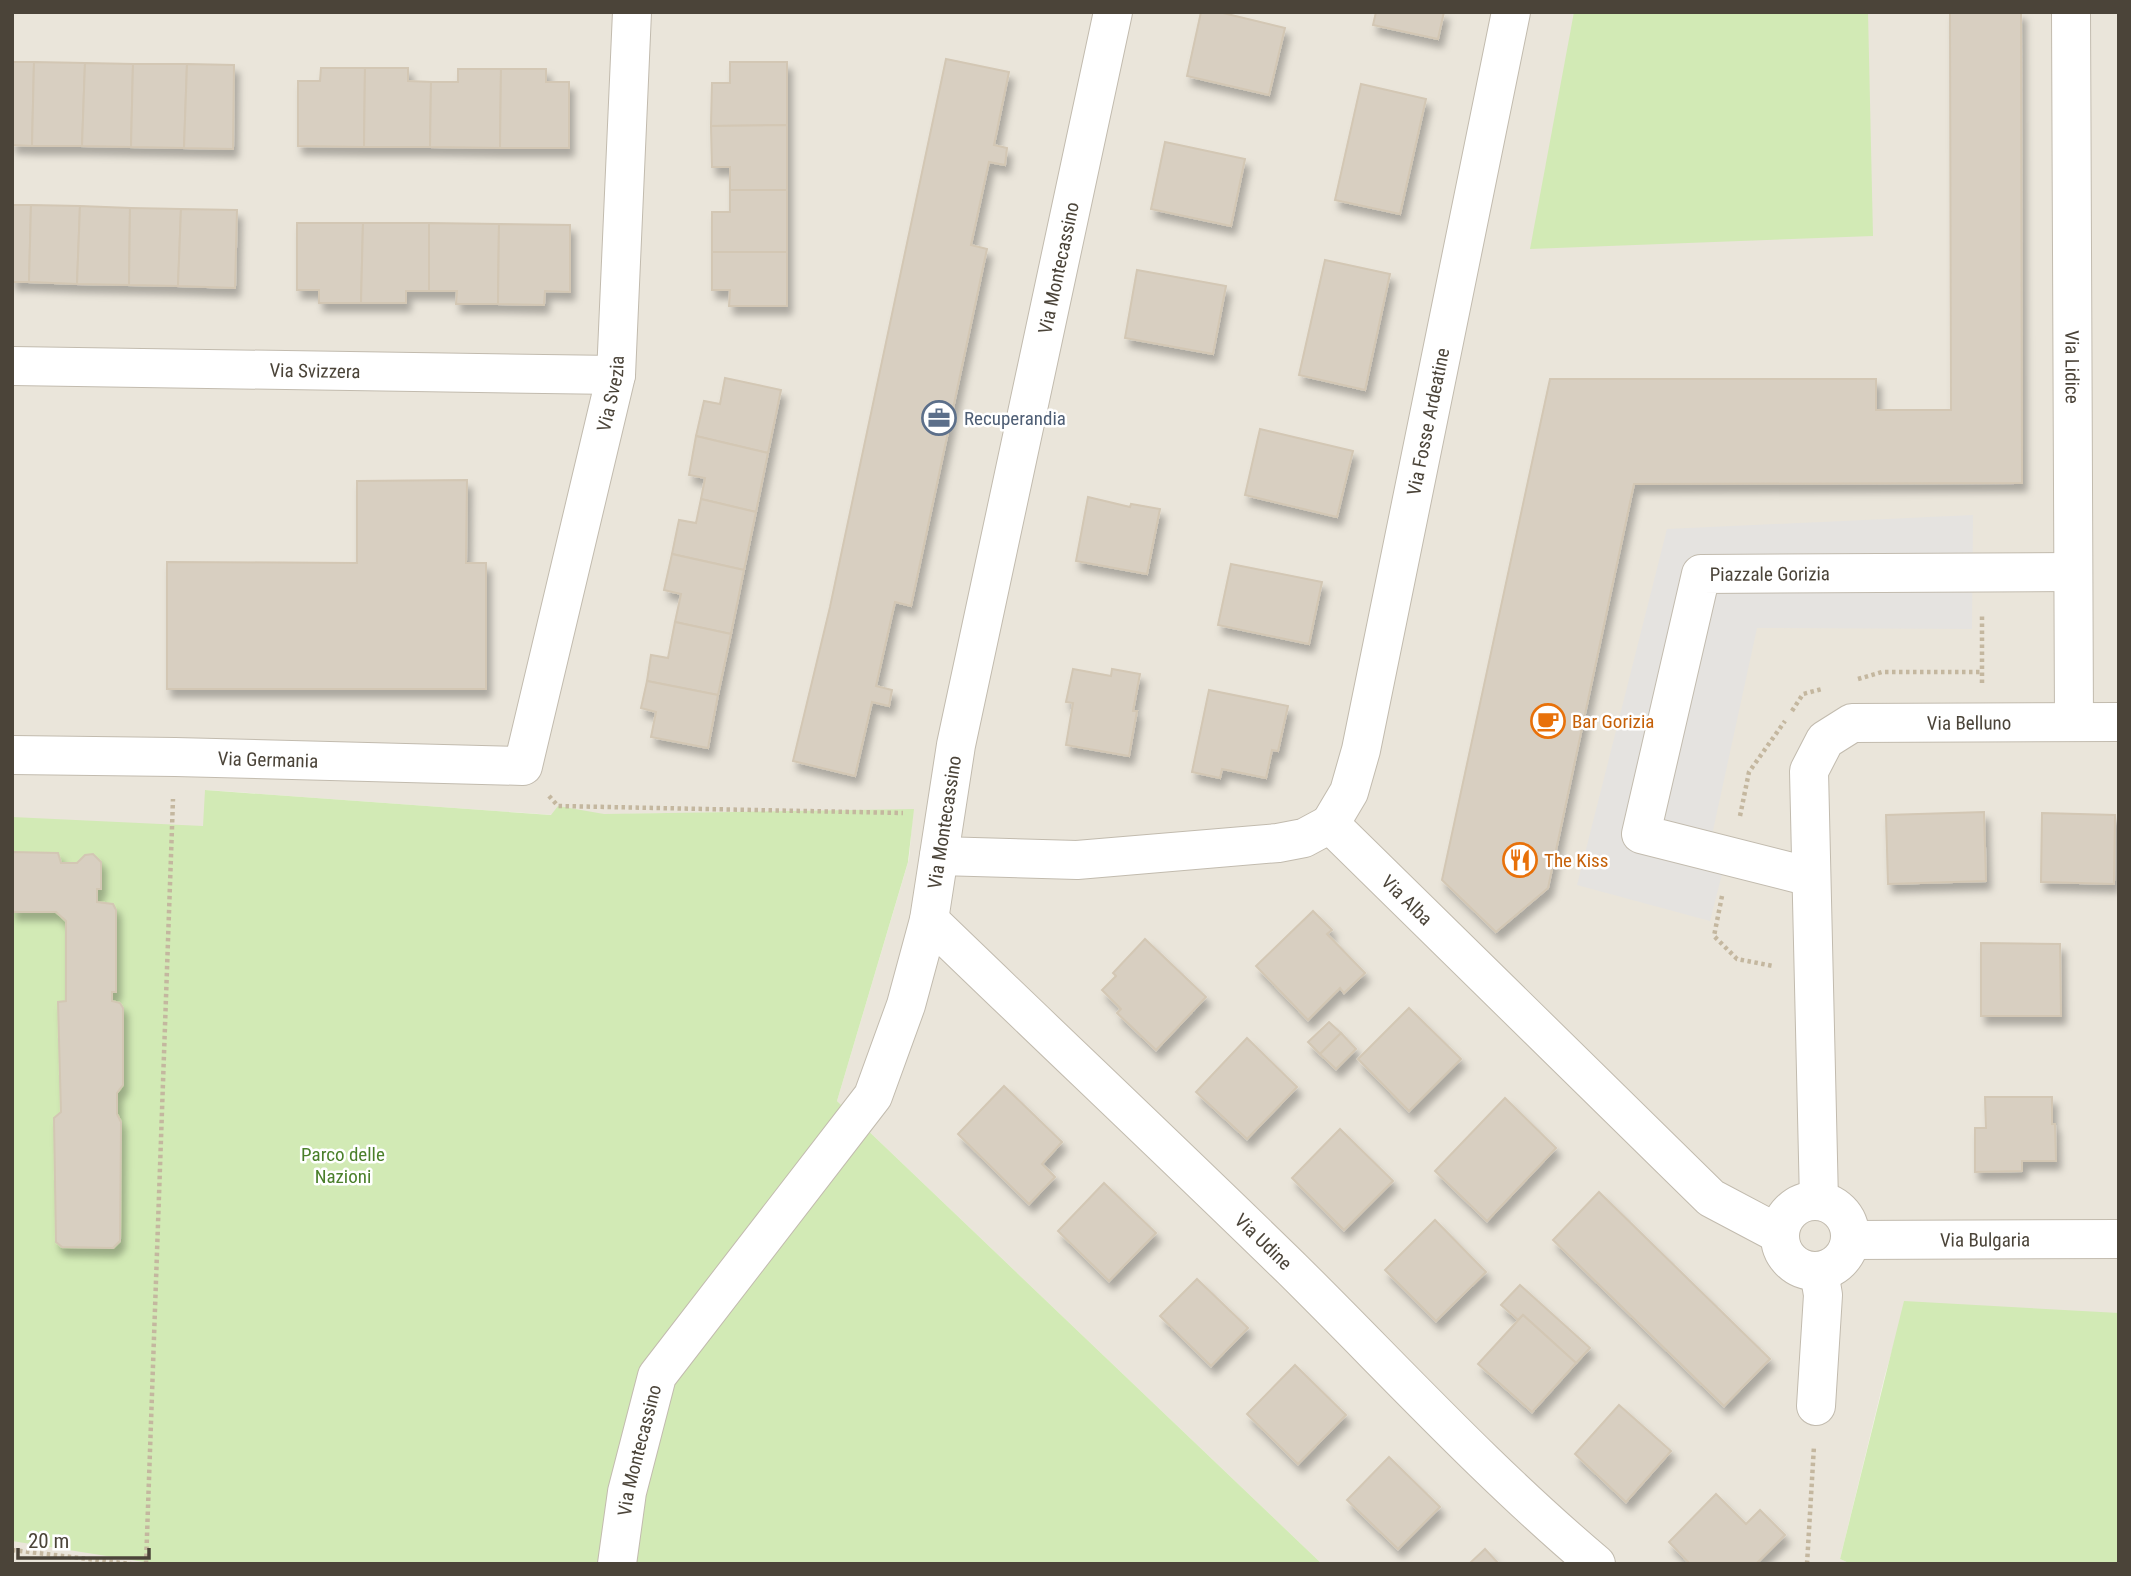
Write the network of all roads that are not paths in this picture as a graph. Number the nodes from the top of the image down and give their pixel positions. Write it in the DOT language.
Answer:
graph roads {
  1 [pos="632,12"];
  2 [pos="1113,12"];
  3 [pos="1510,12"];
  4 [pos="2071,12"];
  5 [pos="12,366"];
  6 [pos="616,375"];
  7 [pos="2073,572"];
  8 [pos="2074,722"];
  9 [pos="2119,722"];
  10 [pos="12,755"];
  11 [pos="523,766"];
  12 [pos="1330,824"];
  13 [pos="939,856"];
  14 [pos="1811,877"];
  15 [pos="929,920"];
  16 [pos="1819,1201"];
  17 [pos="1779,1234"];
  18 [pos="2119,1239"];
  19 [pos="1850,1240"];
  20 [pos="1819,1271"];
  21 [pos="1816,1406"];
  22 [pos="617,1564"];
  23 [pos="1596,1564"];
  1 -- 6 [label="street, Via Svezia"];
  2 -- 13 [label="street, Via Montecassino"];
  3 -- 12 [label="street, Via Fosse Ardeatine"];
  4 -- 7 [label="street, Via Lidice"];
  5 -- 6 [label="street, Via Svizzera"];
  6 -- 11 [label="street, Via Svezia"];
  7 -- 8 [label="street, Via Lidice"];
  7 -- 14 [label="street, Piazzale Gorizia"];
  8 -- 9 [label="street, Via Belluno"];
  8 -- 14 [label="street, Via Belluno"];
  10 -- 11 [label="street, Via Germania"];
  12 -- 13 [label="street"];
  12 -- 17 [label="street, Via Alba"];
  13 -- 15 [label="street, Via Montecassino"];
  14 -- 16 [label="street"];
  15 -- 22 [label="street, Via Montecassino"];
  15 -- 23 [label="street, Via Udine"];
  16 -- 17 [label="street"];
  16 -- 19 [label="street"];
  17 -- 20 [label="street"];
  18 -- 19 [label="street, Via Bulgaria"];
  19 -- 20 [label="street"];
  20 -- 21 [label="street"];
}
